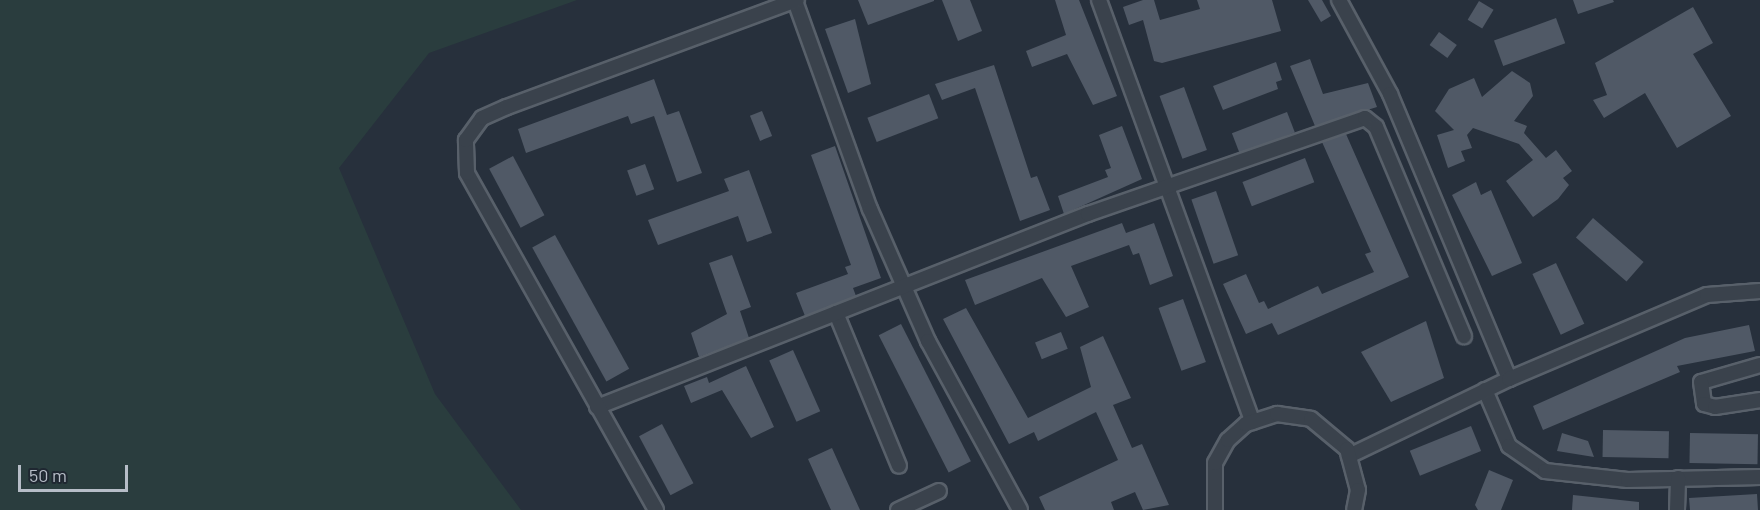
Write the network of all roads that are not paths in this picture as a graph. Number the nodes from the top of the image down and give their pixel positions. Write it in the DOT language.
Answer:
graph roads {
  1 [pos="796,0"];
  2 [pos="1099,0"];
  3 [pos="1339,0"];
  4 [pos="1166,186"];
  5 [pos="1468,279"];
  6 [pos="904,286"];
  7 [pos="1445,290"];
  8 [pos="1760,291"];
  9 [pos="836,314"];
  10 [pos="1464,336"];
  11 [pos="1760,365"];
  12 [pos="1509,379"];
  13 [pos="1485,390"];
  14 [pos="1760,400"];
  15 [pos="597,407"];
  16 [pos="1253,422"];
  17 [pos="1349,456"];
  18 [pos="899,466"];
  19 [pos="1760,477"];
  20 [pos="1678,478"];
  21 [pos="939,491"];
  22 [pos="657,510"];
  23 [pos="898,510"];
  24 [pos="1020,510"];
  25 [pos="1215,510"];
  26 [pos="1354,510"];
  27 [pos="1677,510"];
  1 -- 6 [label="street"];
  1 -- 15 [label="street"];
  2 -- 4 [label="street"];
  3 -- 5 [label="street"];
  4 -- 6 [label="street"];
  4 -- 7 [label="street"];
  4 -- 16 [label="street"];
  5 -- 7 [label="street"];
  5 -- 12 [label="street"];
  6 -- 9 [label="street"];
  6 -- 24 [label="street"];
  7 -- 10 [label="street"];
  8 -- 12 [label="street"];
  9 -- 15 [label="street"];
  9 -- 18 [label="street"];
  11 -- 14 [label="street"];
  12 -- 13 [label="street"];
  13 -- 17 [label="street"];
  13 -- 20 [label="street"];
  15 -- 22 [label="street"];
  16 -- 17 [label="street"];
  16 -- 25 [label="street"];
  17 -- 26 [label="street"];
  19 -- 20 [label="street"];
  20 -- 27 [label="street"];
  21 -- 23 [label="street"];
}
